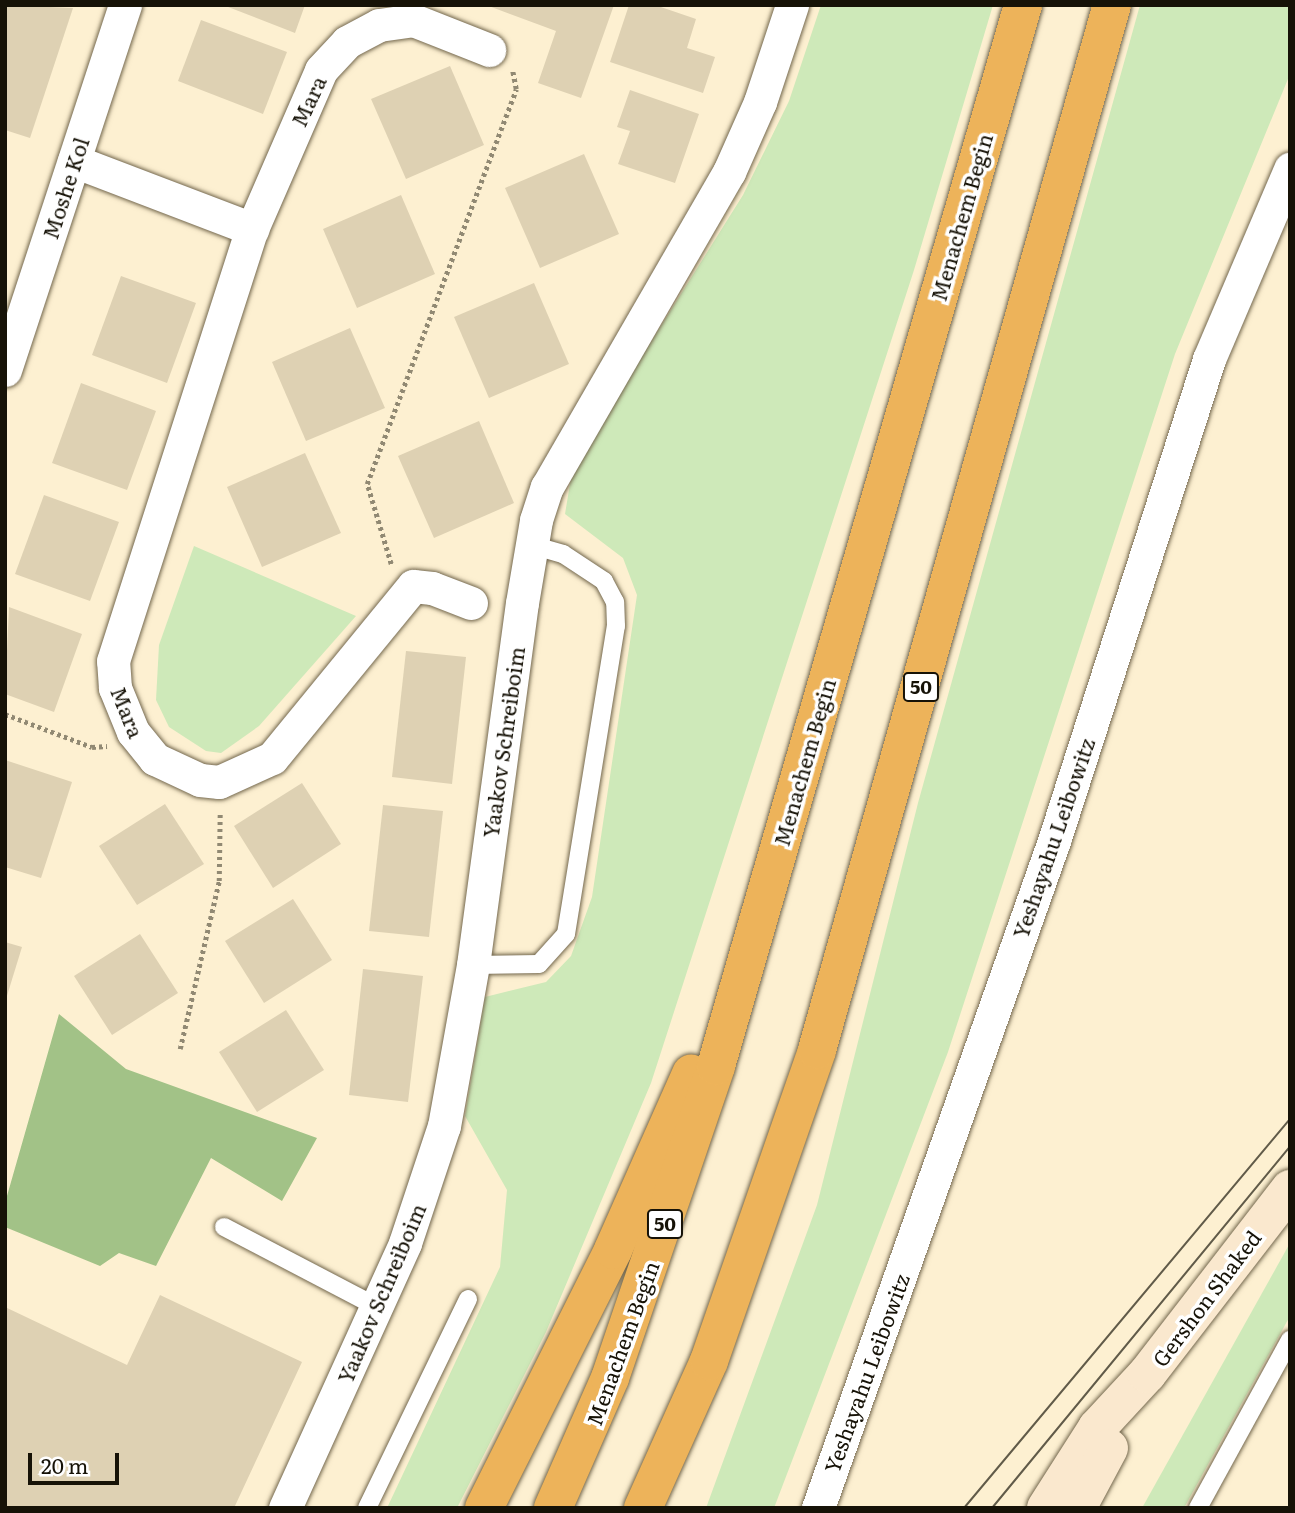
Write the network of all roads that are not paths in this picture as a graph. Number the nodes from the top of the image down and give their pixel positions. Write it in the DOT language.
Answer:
graph roads {
  1 [pos="125,5"];
  2 [pos="792,5"];
  3 [pos="1023,5"];
  4 [pos="1112,5"];
  5 [pos="489,50"];
  6 [pos="74,161"];
  7 [pos="1290,169"];
  8 [pos="251,229"];
  9 [pos="5,370"];
  10 [pos="531,545"];
  11 [pos="471,603"];
  12 [pos="755,931"];
  13 [pos="473,965"];
  14 [pos="1290,1189"];
  15 [pos="224,1227"];
  16 [pos="468,1299"];
  17 [pos="377,1307"];
  18 [pos="1290,1340"];
  19 [pos="709,1362"];
  20 [pos="1147,1374"];
  21 [pos="285,1508"];
  22 [pos="367,1508"];
  23 [pos="484,1508"];
  24 [pos="553,1508"];
  25 [pos="643,1508"];
  26 [pos="661,1508"];
  27 [pos="818,1508"];
  28 [pos="1046,1508"];
  29 [pos="1077,1508"];
  30 [pos="1198,1508"];
  1 -- 6 [label="street, Moshe Kol"];
  2 -- 10 [label="street, Yaakov Schreiboim"];
  3 -- 12 [label="highway, Menachem Begin / 50"];
  4 -- 19 [label="highway, 50"];
  5 -- 8 [label="street, Mara"];
  6 -- 8 [label="street"];
  6 -- 9 [label="street, Moshe Kol"];
  7 -- 27 [label="street, Yeshayahu Leibowitz"];
  8 -- 11 [label="street, Mara"];
  10 -- 13 [label="street, Yaakov Schreiboim"];
  10 -- 13 [label="lane"];
  12 -- 23 [label="highway"];
  12 -- 24 [label="highway, Menachem Begin / 50"];
  13 -- 17 [label="street, Yaakov Schreiboim"];
  14 -- 20 [label="street, Gershon Shaked"];
  15 -- 17 [label="lane"];
  16 -- 22 [label="lane"];
  17 -- 21 [label="street, Yaakov Schreiboim"];
  18 -- 30 [label="lane"];
  19 -- 25 [label="highway, 50"];
  19 -- 26 [label="highway"];
  20 -- 28 [label="street, Gershon Shaked"];
  20 -- 29 [label="street, Gershon Shaked"];
}
